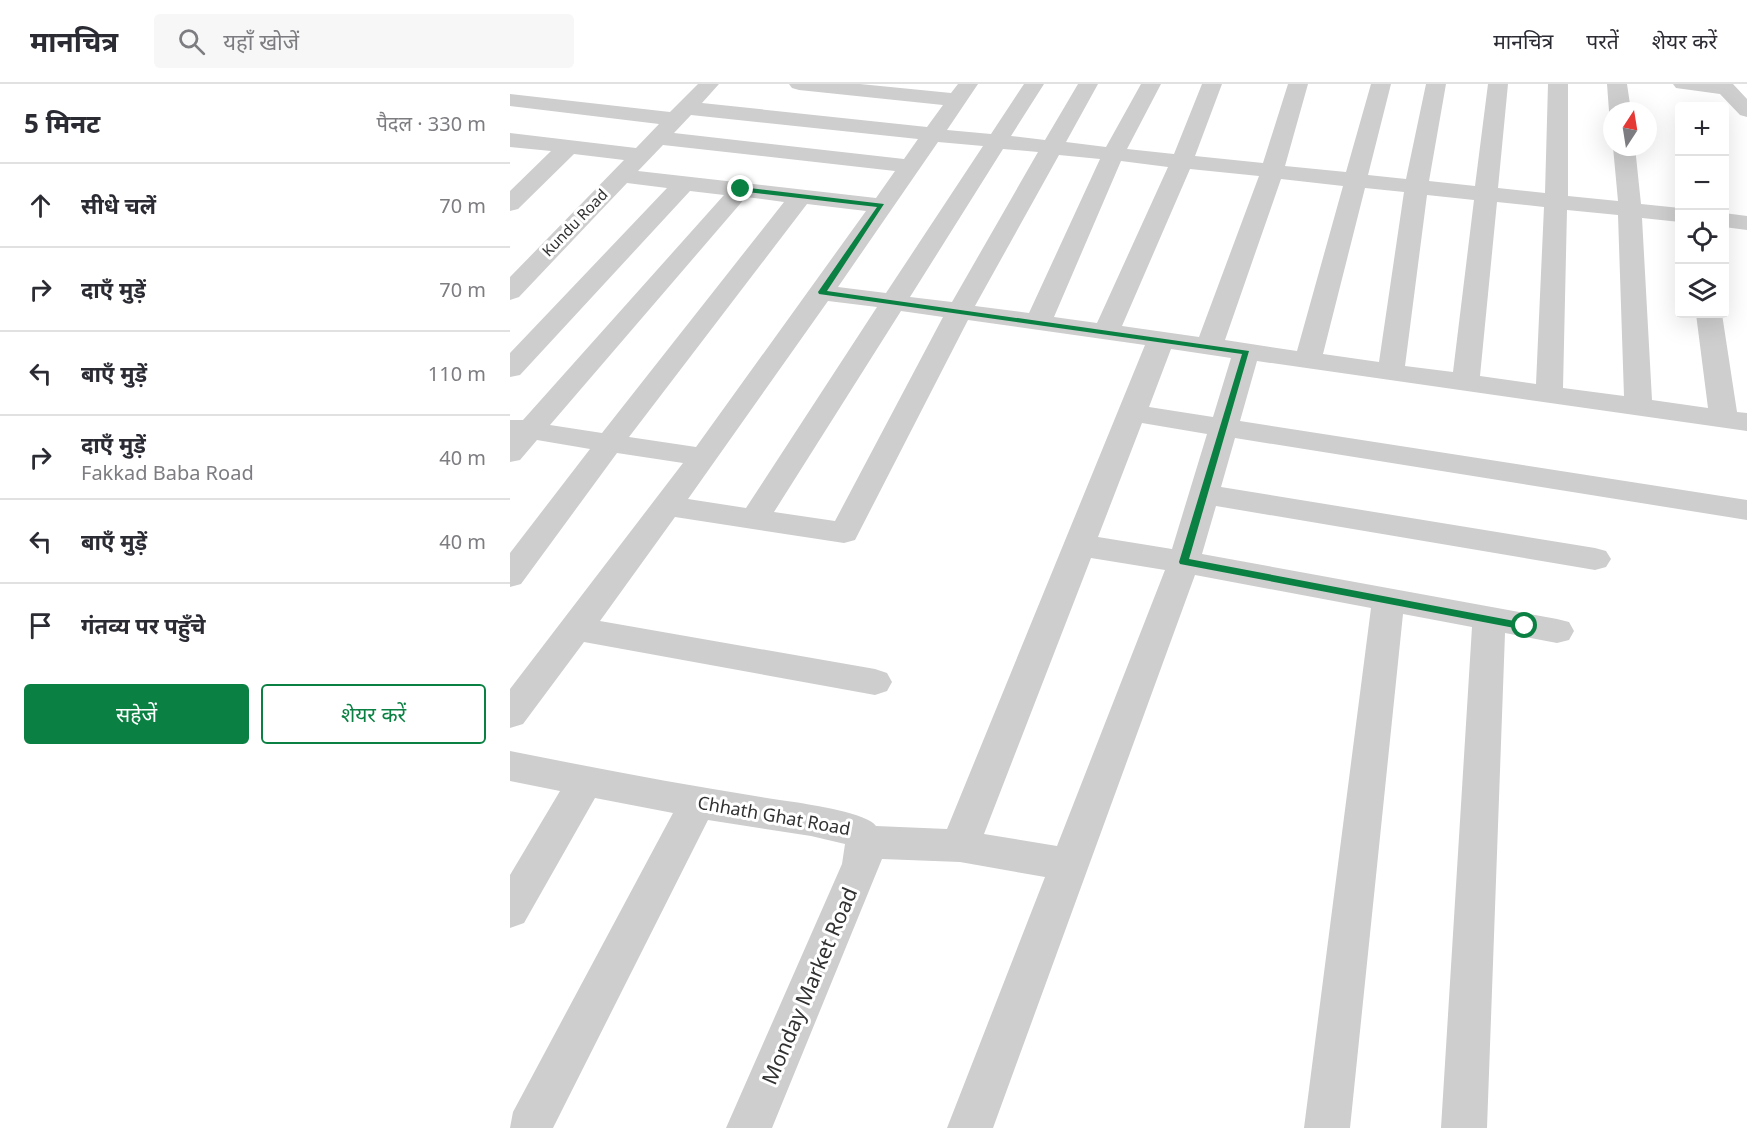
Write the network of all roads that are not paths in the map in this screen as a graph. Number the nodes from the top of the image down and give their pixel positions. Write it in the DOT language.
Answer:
graph roads {
  1 [pos="799,84"];
  2 [pos="1034,84"];
  3 [pos="1088,84"];
  4 [pos="1151,84"];
  5 [pos="1212,84"];
  6 [pos="1298,84"];
  7 [pos="1381,84"];
  8 [pos="1436,84"];
  9 [pos="1498,84"];
  10 [pos="1558,84"];
  11 [pos="1617,84"];
  12 [pos="1683,84"];
  13 [pos="1724,86"];
  14 [pos="706,88"];
  15 [pos="510,100"];
  16 [pos="1619,102"];
  17 [pos="1684,102"];
  18 [pos="950,109"];
  19 [pos="1747,111"];
  20 [pos="681,113"];
  21 [pos="510,140"];
  22 [pos="997,141"];
  23 [pos="568,147"];
  24 [pos="649,147"];
  25 [pos="1052,147"];
  26 [pos="1113,154"];
  27 [pos="1625,156"];
  28 [pos="1182,161"];
  29 [pos="910,166"];
  30 [pos="1272,171"];
  31 [pos="621,176"];
  32 [pos="1357,180"];
  33 [pos="685,183"];
  34 [pos="1416,187"];
  35 [pos="741,189"];
  36 [pos="1486,194"];
  37 [pos="801,196"];
  38 [pos="1557,202"];
  39 [pos="510,204"];
  40 [pos="882,206"];
  41 [pos="1630,210"];
  42 [pos="1675,214"];
  43 [pos="1729,221"];
  44 [pos="1747,223"];
  45 [pos="510,292"];
  46 [pos="822,292"];
  47 [pos="895,303"];
  48 [pos="959,312"];
  49 [pos="1710,318"];
  50 [pos="1038,323"];
  51 [pos="1106,333"];
  52 [pos="1161,340"];
  53 [pos="1209,347"];
  54 [pos="1246,352"];
  55 [pos="1308,361"];
  56 [pos="510,369"];
  57 [pos="1391,372"];
  58 [pos="1465,383"];
  59 [pos="1549,395"];
  60 [pos="1638,407"];
  61 [pos="1132,413"];
  62 [pos="1735,421"];
  63 [pos="1224,427"];
  64 [pos="520,429"];
  65 [pos="609,443"];
  66 [pos="510,453"];
  67 [pos="702,457"];
  68 [pos="1204,494"];
  69 [pos="667,506"];
  70 [pos="1747,510"];
  71 [pos="754,519"];
  72 [pos="1079,545"];
  73 [pos="1595,559"];
  74 [pos="1184,562"];
  75 [pos="510,576"];
  76 [pos="1388,601"];
  77 [pos="1490,620"];
  78 [pos="577,629"];
  79 [pos="1557,632"];
  80 [pos="875,682"];
  81 [pos="510,714"];
  82 [pos="510,766"];
  83 [pos="585,781"];
  84 [pos="698,803"];
  85 [pos="865,842"];
  86 [pos="960,846"];
  87 [pos="1070,865"];
  88 [pos="510,911"];
  89 [pos="529,1128"];
  90 [pos="749,1128"];
  91 [pos="970,1128"];
  92 [pos="1327,1128"];
  93 [pos="1464,1128"];
  1 -- 18 [label="street"];
  2 -- 22 [label="street"];
  3 -- 25 [label="street"];
  4 -- 26 [label="street"];
  5 -- 28 [label="street"];
  6 -- 30 [label="street"];
  7 -- 32 [label="street"];
  8 -- 34 [label="street"];
  9 -- 36 [label="street"];
  10 -- 38 [label="street"];
  11 -- 16 [label="street"];
  12 -- 13 [label="street"];
  12 -- 17 [label="street"];
  13 -- 19 [label="street"];
  14 -- 18 [label="street"];
  14 -- 20 [label="street, Kundu Road"];
  15 -- 20 [label="street"];
  18 -- 20 [label="street"];
  18 -- 22 [label="street"];
  18 -- 29 [label="street"];
  20 -- 24 [label="street, Kundu Road"];
  21 -- 23 [label="street"];
  22 -- 25 [label="street"];
  22 -- 47 [label="street"];
  23 -- 24 [label="street"];
  23 -- 39 [label="street"];
  24 -- 29 [label="street"];
  24 -- 31 [label="street, Kundu Road"];
  25 -- 26 [label="street"];
  25 -- 48 [label="street"];
  26 -- 28 [label="street"];
  26 -- 50 [label="street"];
  27 -- 41 [label="street"];
  28 -- 30 [label="street"];
  28 -- 51 [label="street"];
  29 -- 40 [label="street"];
  30 -- 32 [label="street"];
  30 -- 53 [label="street"];
  31 -- 33 [label="street"];
  31 -- 45 [label="street, Kundu Road"];
  32 -- 34 [label="street"];
  32 -- 55 [label="street"];
  33 -- 35 [label="street"];
  33 -- 56 [label="street"];
  34 -- 36 [label="street"];
  34 -- 57 [label="street"];
  35 -- 37 [label="street"];
  35 -- 64 [label="street"];
  36 -- 38 [label="street"];
  36 -- 58 [label="street"];
  37 -- 40 [label="street"];
  37 -- 65 [label="street"];
  38 -- 41 [label="street"];
  38 -- 59 [label="street"];
  40 -- 46 [label="street"];
  41 -- 42 [label="street"];
  41 -- 60 [label="street"];
  43 -- 44 [label="street"];
  46 -- 47 [label="street"];
  46 -- 67 [label="street"];
  47 -- 48 [label="street"];
  47 -- 71 [label="street"];
  48 -- 50 [label="street"];
  48 -- 71 [label="street"];
  49 -- 62 [label="street"];
  50 -- 51 [label="street"];
  51 -- 52 [label="street"];
  52 -- 53 [label="street"];
  52 -- 61 [label="street"];
  53 -- 54 [label="street"];
  54 -- 55 [label="street"];
  54 -- 63 [label="street"];
  55 -- 57 [label="street"];
  57 -- 58 [label="street"];
  58 -- 59 [label="street"];
  59 -- 60 [label="street"];
  60 -- 62 [label="street"];
  61 -- 63 [label="street"];
  61 -- 72 [label="street"];
  63 -- 68 [label="street"];
  63 -- 70 [label="street"];
  64 -- 65 [label="street"];
  64 -- 66 [label="street"];
  65 -- 67 [label="street"];
  65 -- 75 [label="street"];
  67 -- 69 [label="street"];
  68 -- 73 [label="street"];
  68 -- 74 [label="street"];
  69 -- 71 [label="street"];
  69 -- 78 [label="street"];
  72 -- 74 [label="street"];
  72 -- 86 [label="street"];
  74 -- 76 [label="street"];
  74 -- 87 [label="street"];
  76 -- 77 [label="street"];
  76 -- 92 [label="street"];
  77 -- 79 [label="street"];
  77 -- 93 [label="street"];
  78 -- 80 [label="street"];
  78 -- 81 [label="street"];
  82 -- 83 [label="street, Chhath Ghat Road"];
  83 -- 84 [label="street, Chhath Ghat Road"];
  83 -- 88 [label="street"];
  84 -- 85 [label="street, Chhath Ghat Road"];
  84 -- 89 [label="street"];
  85 -- 86 [label="street, Chhath Ghat Road"];
  85 -- 90 [label="street, Monday Market Road"];
  86 -- 87 [label="street, Chhath Ghat Road"];
  87 -- 91 [label="street"];
}
